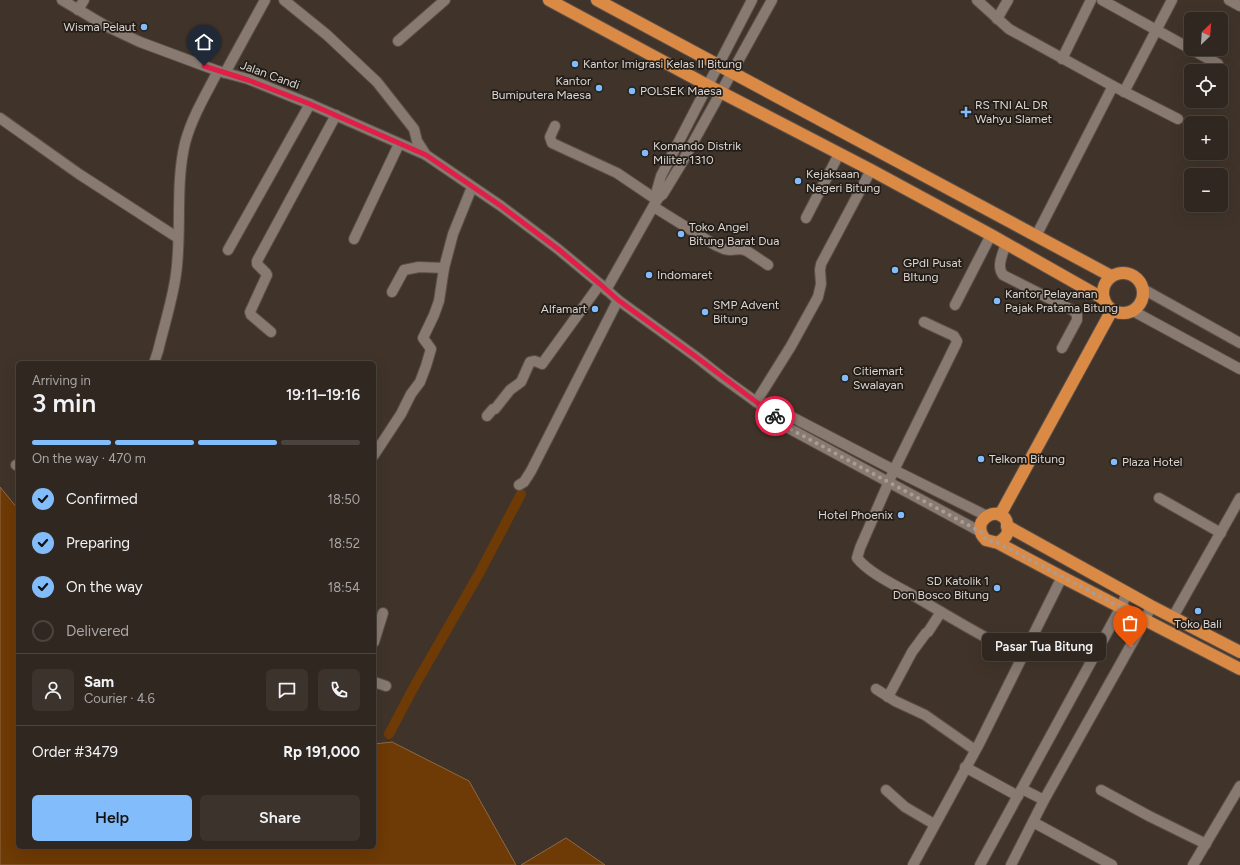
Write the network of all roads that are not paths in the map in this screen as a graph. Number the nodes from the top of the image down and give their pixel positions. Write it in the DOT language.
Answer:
graph roads {
  1 [pos="62,0"];
  2 [pos="84,0"];
  3 [pos="264,0"];
  4 [pos="284,0"];
  5 [pos="445,0"];
  6 [pos="550,0"];
  7 [pos="597,0"];
  8 [pos="752,0"];
  9 [pos="772,0"];
  10 [pos="977,0"];
  11 [pos="1008,0"];
  12 [pos="1091,0"];
  13 [pos="1102,0"];
  14 [pos="1172,0"];
  15 [pos="1229,0"];
  16 [pos="1240,6"];
  17 [pos="78,10"];
  18 [pos="997,19"];
  19 [pos="1156,30"];
  20 [pos="398,41"];
  21 [pos="1062,59"];
  22 [pos="1218,64"];
  23 [pos="718,66"];
  24 [pos="221,72"];
  25 [pos="732,74"];
  26 [pos="707,86"];
  27 [pos="1112,86"];
  28 [pos="1124,92"];
  29 [pos="721,93"];
  30 [pos="310,104"];
  31 [pos="336,115"];
  32 [pos="0,118"];
  33 [pos="1178,119"];
  34 [pos="555,126"];
  35 [pos="682,133"];
  36 [pos="694,139"];
  37 [pos="399,144"];
  38 [pos="838,154"];
  39 [pos="426,155"];
  40 [pos="901,162"];
  41 [pos="871,170"];
  42 [pos="892,181"];
  43 [pos="472,187"];
  44 [pos="656,202"];
  45 [pos="806,218"];
  46 [pos="991,235"];
  47 [pos="1036,236"];
  48 [pos="178,238"];
  49 [pos="354,239"];
  50 [pos="1006,243"];
  51 [pos="228,250"];
  52 [pos="768,265"];
  53 [pos="444,268"];
  54 [pos="1111,276"];
  55 [pos="603,287"];
  56 [pos="1143,289"];
  57 [pos="392,292"];
  58 [pos="1104,299"];
  59 [pos="618,300"];
  60 [pos="955,305"];
  61 [pos="1112,310"];
  62 [pos="1133,311"];
  63 [pos="924,322"];
  64 [pos="271,332"];
  65 [pos="1240,343"];
  66 [pos="1062,348"];
  67 [pos="155,361"];
  68 [pos="1240,369"];
  69 [pos="756,402"];
  70 [pos="773,414"];
  71 [pos="487,416"];
  72 [pos="376,452"];
  73 [pos="894,470"];
  74 [pos="888,482"];
  75 [pos="519,486"];
  76 [pos="1159,498"];
  77 [pos="1240,498"];
  78 [pos="1000,515"];
  79 [pos="987,516"];
  80 [pos="1007,526"];
  81 [pos="981,532"];
  82 [pos="1220,534"];
  83 [pos="998,543"];
  84 [pos="1062,577"];
  85 [pos="1127,593"];
  86 [pos="1151,606"];
  87 [pos="1121,607"];
  88 [pos="942,612"];
  89 [pos="383,613"];
  90 [pos="1173,617"];
  91 [pos="1145,620"];
  92 [pos="376,636"];
  93 [pos="1240,652"];
  94 [pos="1023,657"];
  95 [pos="1240,669"];
  96 [pos="376,683"];
  97 [pos="386,686"];
  98 [pos="876,689"];
  99 [pos="888,696"];
  100 [pos="975,750"];
  101 [pos="966,767"];
  102 [pos="1240,786"];
  103 [pos="886,790"];
  104 [pos="1101,790"];
  105 [pos="1020,793"];
  106 [pos="1044,800"];
  107 [pos="1033,822"];
  108 [pos="934,824"];
  109 [pos="1206,844"];
  110 [pos="913,865"];
  111 [pos="980,865"];
  112 [pos="1011,865"];
  113 [pos="1112,865"];
  114 [pos="1193,865"];
  1 -- 17 [label="street, Jalan Candi"];
  2 -- 17 [label="street"];
  3 -- 24 [label="street"];
  4 -- 39 [label="street"];
  5 -- 20 [label="street"];
  6 -- 26 [label="highway"];
  7 -- 23 [label="highway"];
  8 -- 23 [label="street"];
  9 -- 25 [label="street"];
  10 -- 18 [label="street"];
  11 -- 18 [label="street"];
  12 -- 21 [label="street"];
  13 -- 19 [label="street"];
  14 -- 19 [label="street"];
  15 -- 16 [label="street"];
  17 -- 24 [label="street, Jalan Candi"];
  18 -- 21 [label="street"];
  19 -- 22 [label="street"];
  19 -- 28 [label="street"];
  21 -- 27 [label="street"];
  23 -- 25 [label="highway"];
  23 -- 26 [label="street"];
  24 -- 30 [label="street, Jalan Candi"];
  24 -- 48 [label="street"];
  25 -- 29 [label="street"];
  25 -- 40 [label="highway"];
  26 -- 29 [label="highway"];
  26 -- 35 [label="street"];
  27 -- 28 [label="street"];
  27 -- 47 [label="street"];
  28 -- 33 [label="street"];
  29 -- 36 [label="street"];
  29 -- 38 [label="highway"];
  30 -- 31 [label="street, Jalan Candi"];
  30 -- 51 [label="street"];
  31 -- 37 [label="street, Jalan Candi"];
  31 -- 64 [label="street"];
  32 -- 48 [label="street"];
  34 -- 44 [label="street"];
  35 -- 36 [label="street"];
  35 -- 44 [label="street"];
  36 -- 44 [label="street"];
  37 -- 39 [label="street, Jalan Candi"];
  37 -- 49 [label="street"];
  38 -- 41 [label="highway"];
  38 -- 45 [label="street"];
  39 -- 43 [label="street"];
  40 -- 42 [label="highway"];
  40 -- 47 [label="highway"];
  41 -- 42 [label="highway"];
  41 -- 69 [label="street"];
  42 -- 46 [label="highway"];
  43 -- 53 [label="street"];
  43 -- 55 [label="street"];
  44 -- 52 [label="street"];
  44 -- 55 [label="street"];
  46 -- 50 [label="highway"];
  46 -- 60 [label="street"];
  47 -- 54 [label="highway"];
  48 -- 67 [label="street"];
  50 -- 58 [label="highway"];
  50 -- 66 [label="street"];
  53 -- 57 [label="street"];
  53 -- 72 [label="street"];
  54 -- 56 [label="highway"];
  54 -- 58 [label="highway"];
  55 -- 59 [label="street"];
  55 -- 71 [label="street"];
  56 -- 62 [label="highway"];
  56 -- 65 [label="street"];
  58 -- 61 [label="highway"];
  59 -- 69 [label="street"];
  59 -- 75 [label="street"];
  61 -- 62 [label="highway"];
  61 -- 78 [label="highway"];
  62 -- 68 [label="street"];
  63 -- 73 [label="street"];
  69 -- 70 [label="street"];
  70 -- 73 [label="street"];
  70 -- 74 [label="street"];
  73 -- 74 [label="street"];
  73 -- 79 [label="street"];
  74 -- 81 [label="street"];
  74 -- 88 [label="street"];
  76 -- 82 [label="street"];
  77 -- 82 [label="street"];
  78 -- 79 [label="highway"];
  78 -- 80 [label="highway"];
  79 -- 81 [label="highway"];
  80 -- 83 [label="highway"];
  80 -- 85 [label="highway"];
  81 -- 83 [label="highway"];
  82 -- 90 [label="street"];
  83 -- 84 [label="highway"];
  84 -- 87 [label="highway"];
  84 -- 94 [label="street"];
  85 -- 86 [label="highway"];
  85 -- 87 [label="street"];
  86 -- 90 [label="highway"];
  86 -- 91 [label="street"];
  87 -- 91 [label="highway"];
  87 -- 105 [label="street"];
  88 -- 94 [label="street"];
  88 -- 99 [label="street"];
  89 -- 92 [label="street"];
  90 -- 93 [label="highway"];
  91 -- 95 [label="highway"];
  91 -- 106 [label="street"];
  94 -- 100 [label="street"];
  96 -- 97 [label="street"];
  98 -- 99 [label="street"];
  99 -- 100 [label="street"];
  100 -- 101 [label="street"];
  101 -- 105 [label="street"];
  101 -- 108 [label="street"];
  102 -- 109 [label="street"];
  103 -- 108 [label="street"];
  104 -- 109 [label="street"];
  105 -- 106 [label="street"];
  105 -- 111 [label="street"];
  106 -- 107 [label="street"];
  107 -- 112 [label="street"];
  107 -- 113 [label="street"];
  108 -- 110 [label="street"];
  109 -- 114 [label="street"];
}
